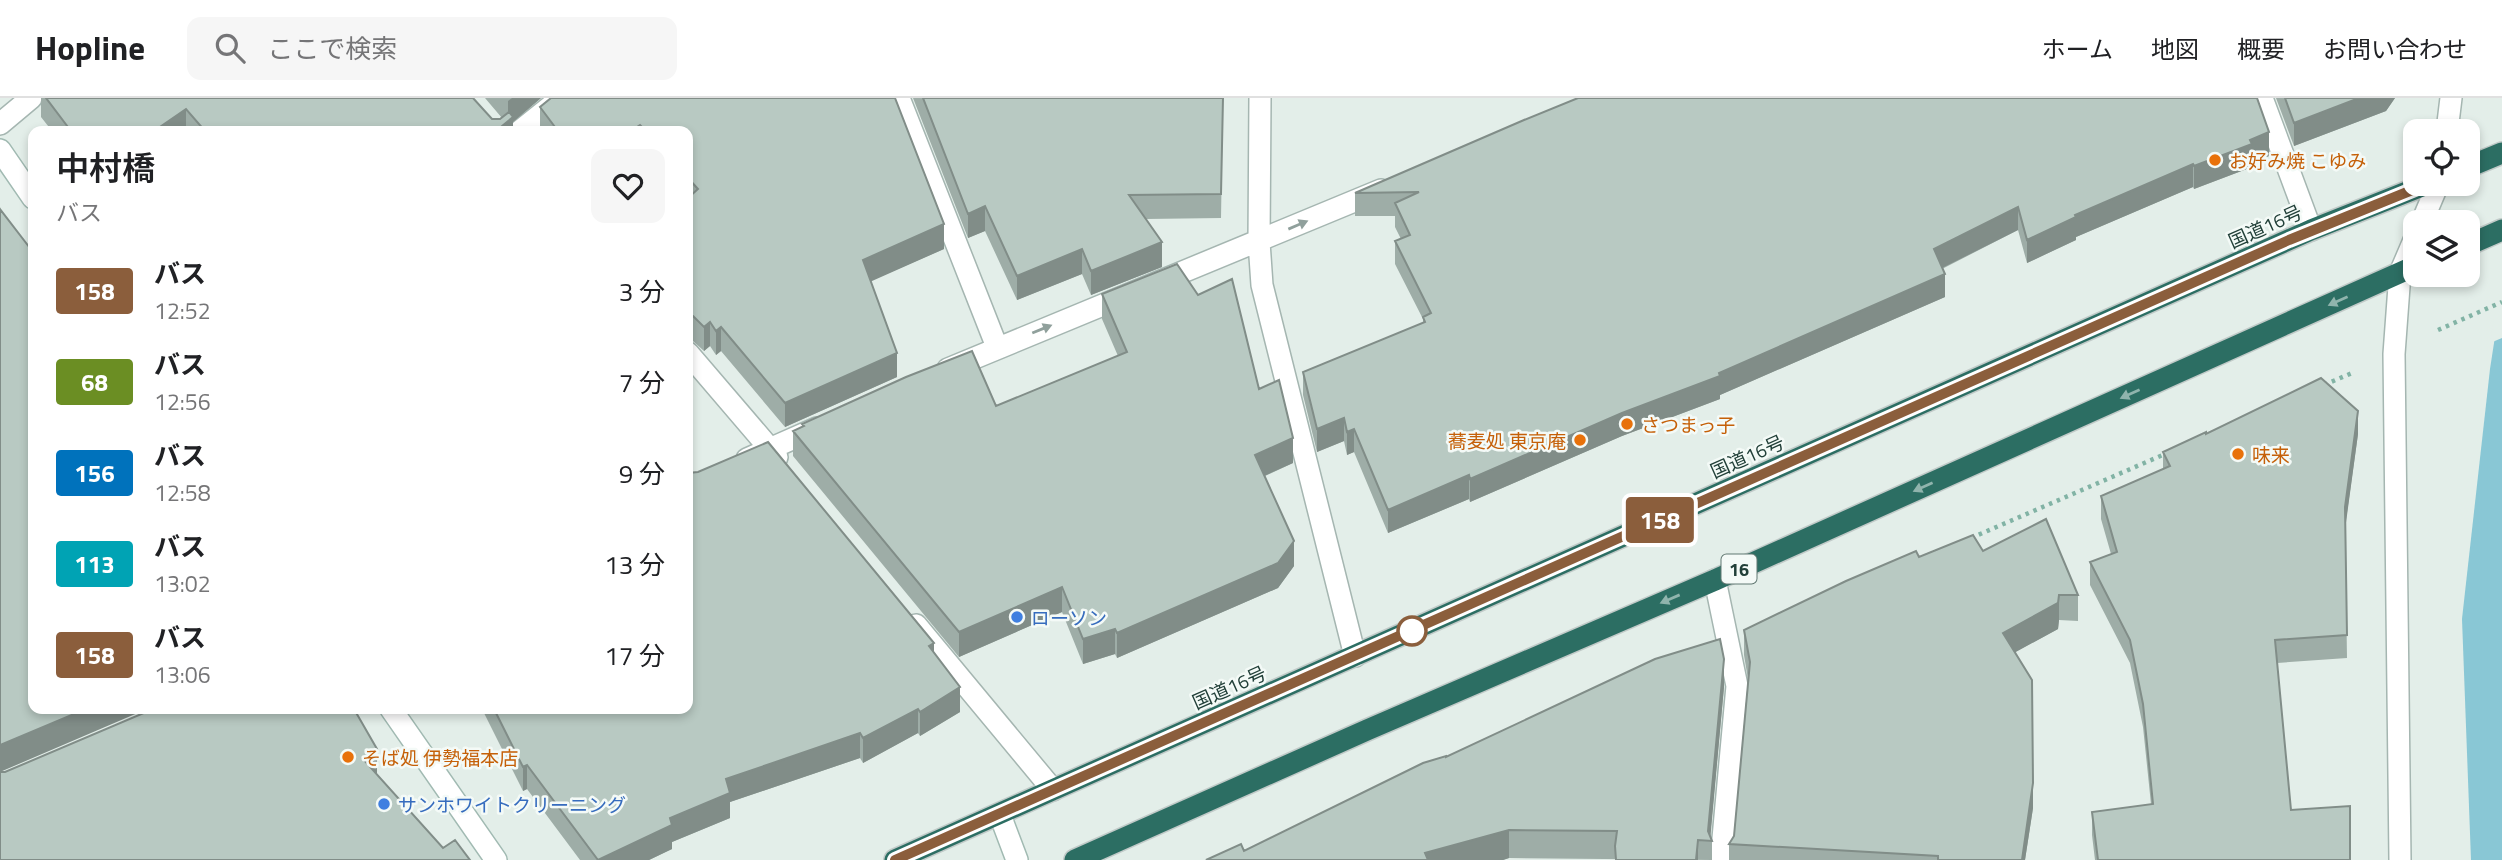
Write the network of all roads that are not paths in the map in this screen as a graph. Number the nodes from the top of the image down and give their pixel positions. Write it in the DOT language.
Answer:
graph roads {
  1 [pos="31,98"];
  2 [pos="561,98"];
  3 [pos="898,98"];
  4 [pos="1259,98"];
  5 [pos="2262,98"];
  6 [pos="2451,98"];
  7 [pos="2448,119"];
  8 [pos="0,124"];
  9 [pos="526,126"];
  10 [pos="0,150"];
  11 [pos="2502,153"];
  12 [pos="2480,162"];
  13 [pos="1397,183"];
  14 [pos="28,191"];
  15 [pos="2403,194"];
  16 [pos="2311,230"];
  17 [pos="2502,230"];
  18 [pos="2480,240"];
  19 [pos="1259,242"];
  20 [pos="2403,271"];
  21 [pos="2405,287"];
  22 [pos="997,347"];
  23 [pos="693,359"];
  24 [pos="934,375"];
  25 [pos="833,420"];
  26 [pos="770,449"];
  27 [pos="723,470"];
  28 [pos="788,470"];
  29 [pos="1715,580"];
  30 [pos="904,610"];
  31 [pos="1355,656"];
  32 [pos="394,714"];
  33 [pos="1053,790"];
  34 [pos="1000,815"];
  35 [pos="496,860"];
  36 [pos="895,860"];
  37 [pos="1017,860"];
  38 [pos="1075,860"];
  39 [pos="1721,860"];
  40 [pos="2400,860"];
  1 -- 8 [label="street"];
  2 -- 9 [label="street"];
  3 -- 22 [label="street"];
  4 -- 19 [label="street"];
  5 -- 16 [label="street"];
  6 -- 7 [label="street"];
  10 -- 14 [label="street"];
  11 -- 12 [label="highway"];
  19 -- 13 [label="street, one-way"];
  15 -- 16 [label="highway, 国道16号"];
  16 -- 31 [label="highway, 国道16号"];
  17 -- 18 [label="highway"];
  22 -- 19 [label="street, one-way"];
  19 -- 31 [label="street"];
  20 -- 29 [label="highway, 16, one-way"];
  21 -- 40 [label="street"];
  22 -- 24 [label="street"];
  23 -- 26 [label="street"];
  25 -- 26 [label="street"];
  26 -- 27 [label="street"];
  26 -- 28 [label="street"];
  29 -- 38 [label="highway, 16, one-way"];
  29 -- 39 [label="street"];
  30 -- 33 [label="street"];
  31 -- 33 [label="highway, 国道16号"];
  32 -- 35 [label="street"];
  33 -- 34 [label="highway, 国道16号"];
  34 -- 36 [label="highway, 国道16号"];
  34 -- 37 [label="street"];
}
